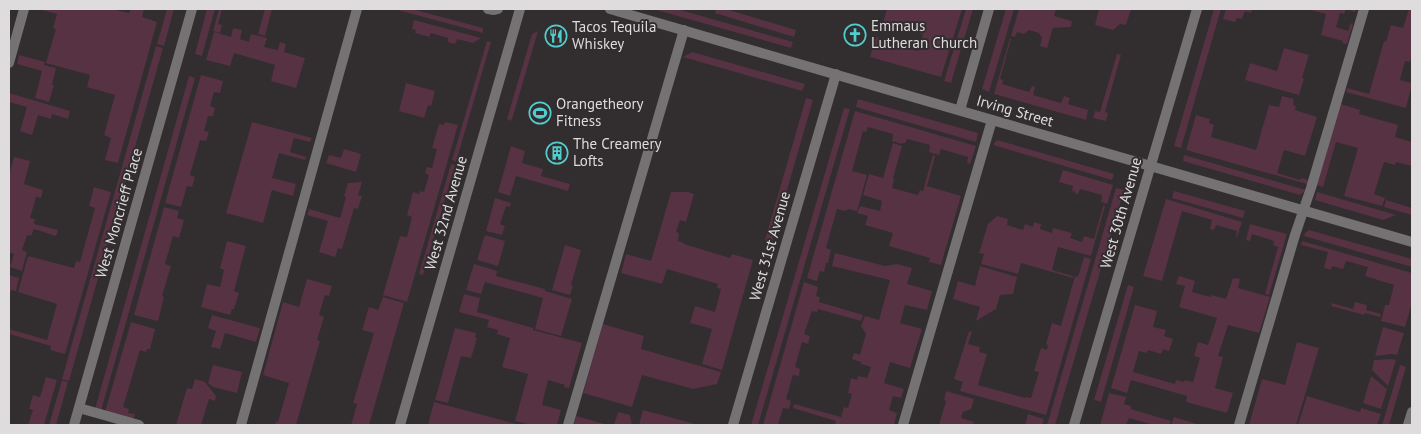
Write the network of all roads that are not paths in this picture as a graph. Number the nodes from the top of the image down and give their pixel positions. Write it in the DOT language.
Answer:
graph roads {
  1 [pos="24,9"];
  2 [pos="192,9"];
  3 [pos="357,9"];
  4 [pos="488,9"];
  5 [pos="498,9"];
  6 [pos="520,9"];
  7 [pos="610,9"];
  8 [pos="989,9"];
  9 [pos="1197,9"];
  10 [pos="1364,9"];
  11 [pos="684,30"];
  12 [pos="9,63"];
  13 [pos="836,74"];
  14 [pos="960,110"];
  15 [pos="992,120"];
  16 [pos="1151,166"];
  17 [pos="1304,210"];
  18 [pos="1412,242"];
  19 [pos="79,408"];
  20 [pos="1412,412"];
  21 [pos="74,425"];
  22 [pos="138,425"];
  23 [pos="240,425"];
  24 [pos="400,425"];
  25 [pos="568,425"];
  26 [pos="734,425"];
  27 [pos="903,425"];
  28 [pos="1074,425"];
  29 [pos="1239,425"];
  30 [pos="1408,425"];
  1 -- 12 [label="street"];
  2 -- 19 [label="street, West Moncrieff Place"];
  3 -- 23 [label="street"];
  4 -- 5 [label="street"];
  6 -- 24 [label="street, West 32nd Avenue"];
  7 -- 11 [label="street, Irving Street"];
  8 -- 14 [label="street"];
  9 -- 16 [label="street, West 30th Avenue"];
  10 -- 17 [label="street"];
  11 -- 13 [label="street, Irving Street"];
  11 -- 25 [label="street"];
  13 -- 14 [label="street, Irving Street"];
  13 -- 26 [label="street, West 31st Avenue"];
  14 -- 15 [label="street, Irving Street"];
  15 -- 16 [label="street, Irving Street"];
  15 -- 27 [label="street"];
  16 -- 17 [label="street, Irving Street"];
  16 -- 28 [label="street, West 30th Avenue"];
  17 -- 18 [label="street, Irving Street"];
  17 -- 29 [label="street"];
  19 -- 21 [label="street, West Moncrieff Place"];
  19 -- 22 [label="street"];
  20 -- 30 [label="street"];
}
